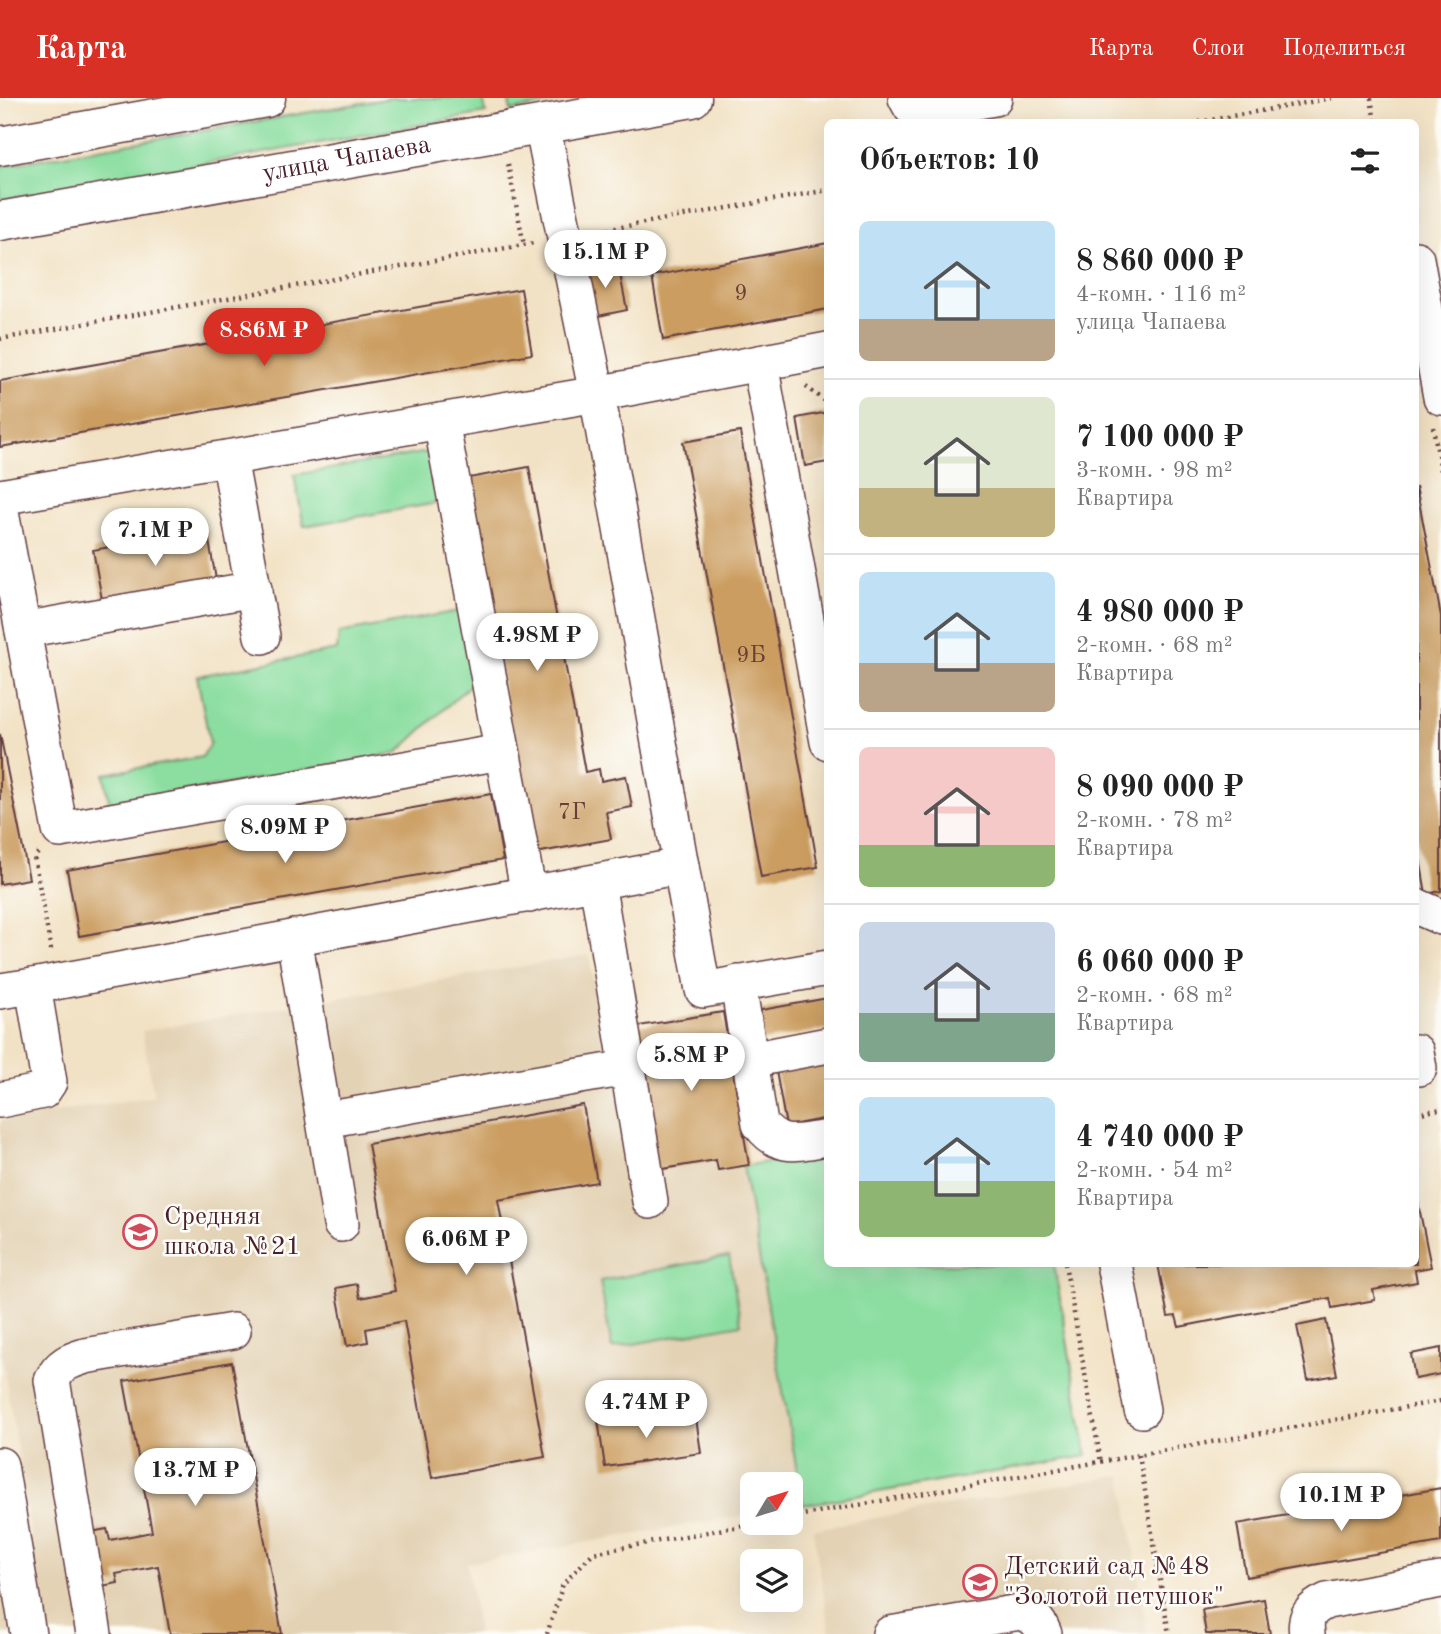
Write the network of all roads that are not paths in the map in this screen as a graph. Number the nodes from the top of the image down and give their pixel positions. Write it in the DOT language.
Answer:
graph roads {
  1 [pos="266,98"];
  2 [pos="692,98"];
  3 [pos="906,98"];
  4 [pos="993,98"];
  5 [pos="542,125"];
  6 [pos="0,146"];
  7 [pos="0,221"];
  8 [pos="1419,276"];
  9 [pos="824,351"];
  10 [pos="760,363"];
  11 [pos="597,394"];
  12 [pos="1441,397"];
  13 [pos="441,421"];
  14 [pos="229,458"];
  15 [pos="0,497"];
  16 [pos="0,507"];
  17 [pos="254,589"];
  18 [pos="23,630"];
  19 [pos="262,636"];
  20 [pos="824,721"];
  21 [pos="501,752"];
  22 [pos="681,866"];
  23 [pos="597,882"];
  24 [pos="529,895"];
  25 [pos="1419,907"];
  26 [pos="1441,917"];
  27 [pos="295,937"];
  28 [pos="824,969"];
  29 [pos="738,983"];
  30 [pos="30,986"];
  31 [pos="824,1046"];
  32 [pos="750,1060"];
  33 [pos="627,1068"];
  34 [pos="0,1100"];
  35 [pos="324,1120"];
  36 [pos="824,1139"];
  37 [pos="650,1201"];
  38 [pos="341,1224"];
  39 [pos="1115,1267"];
  40 [pos="233,1331"];
  41 [pos="1142,1410"];
  42 [pos="0,1465"];
  43 [pos="1441,1580"];
  44 [pos="28,1634"];
  45 [pos="94,1634"];
  46 [pos="890,1634"];
  47 [pos="1044,1634"];
  48 [pos="1307,1634"];
  1 -- 6 [label="main road"];
  2 -- 5 [label="main road, улица Чапаева"];
  3 -- 4 [label="lane"];
  5 -- 7 [label="main road, улица Чапаева"];
  5 -- 11 [label="lane"];
  8 -- 12 [label="lane"];
  9 -- 10 [label="lane"];
  10 -- 11 [label="lane"];
  10 -- 20 [label="lane"];
  11 -- 13 [label="lane"];
  11 -- 22 [label="lane"];
  13 -- 14 [label="lane"];
  13 -- 21 [label="lane"];
  14 -- 15 [label="lane"];
  14 -- 17 [label="lane"];
  16 -- 18 [label="lane"];
  17 -- 18 [label="lane"];
  17 -- 19 [label="lane"];
  18 -- 21 [label="lane"];
  21 -- 24 [label="lane"];
  22 -- 23 [label="lane"];
  22 -- 29 [label="lane"];
  23 -- 24 [label="lane"];
  23 -- 33 [label="lane"];
  24 -- 27 [label="lane"];
  25 -- 26 [label="lane"];
  27 -- 30 [label="lane"];
  27 -- 35 [label="lane"];
  28 -- 29 [label="lane"];
  29 -- 32 [label="lane"];
  30 -- 34 [label="lane"];
  31 -- 32 [label="lane"];
  32 -- 36 [label="lane"];
  33 -- 35 [label="lane"];
  33 -- 37 [label="lane"];
  35 -- 38 [label="lane"];
  39 -- 41 [label="lane"];
  40 -- 45 [label="lane"];
  42 -- 44 [label="lane"];
  43 -- 48 [label="lane"];
  46 -- 47 [label="lane"];
}
